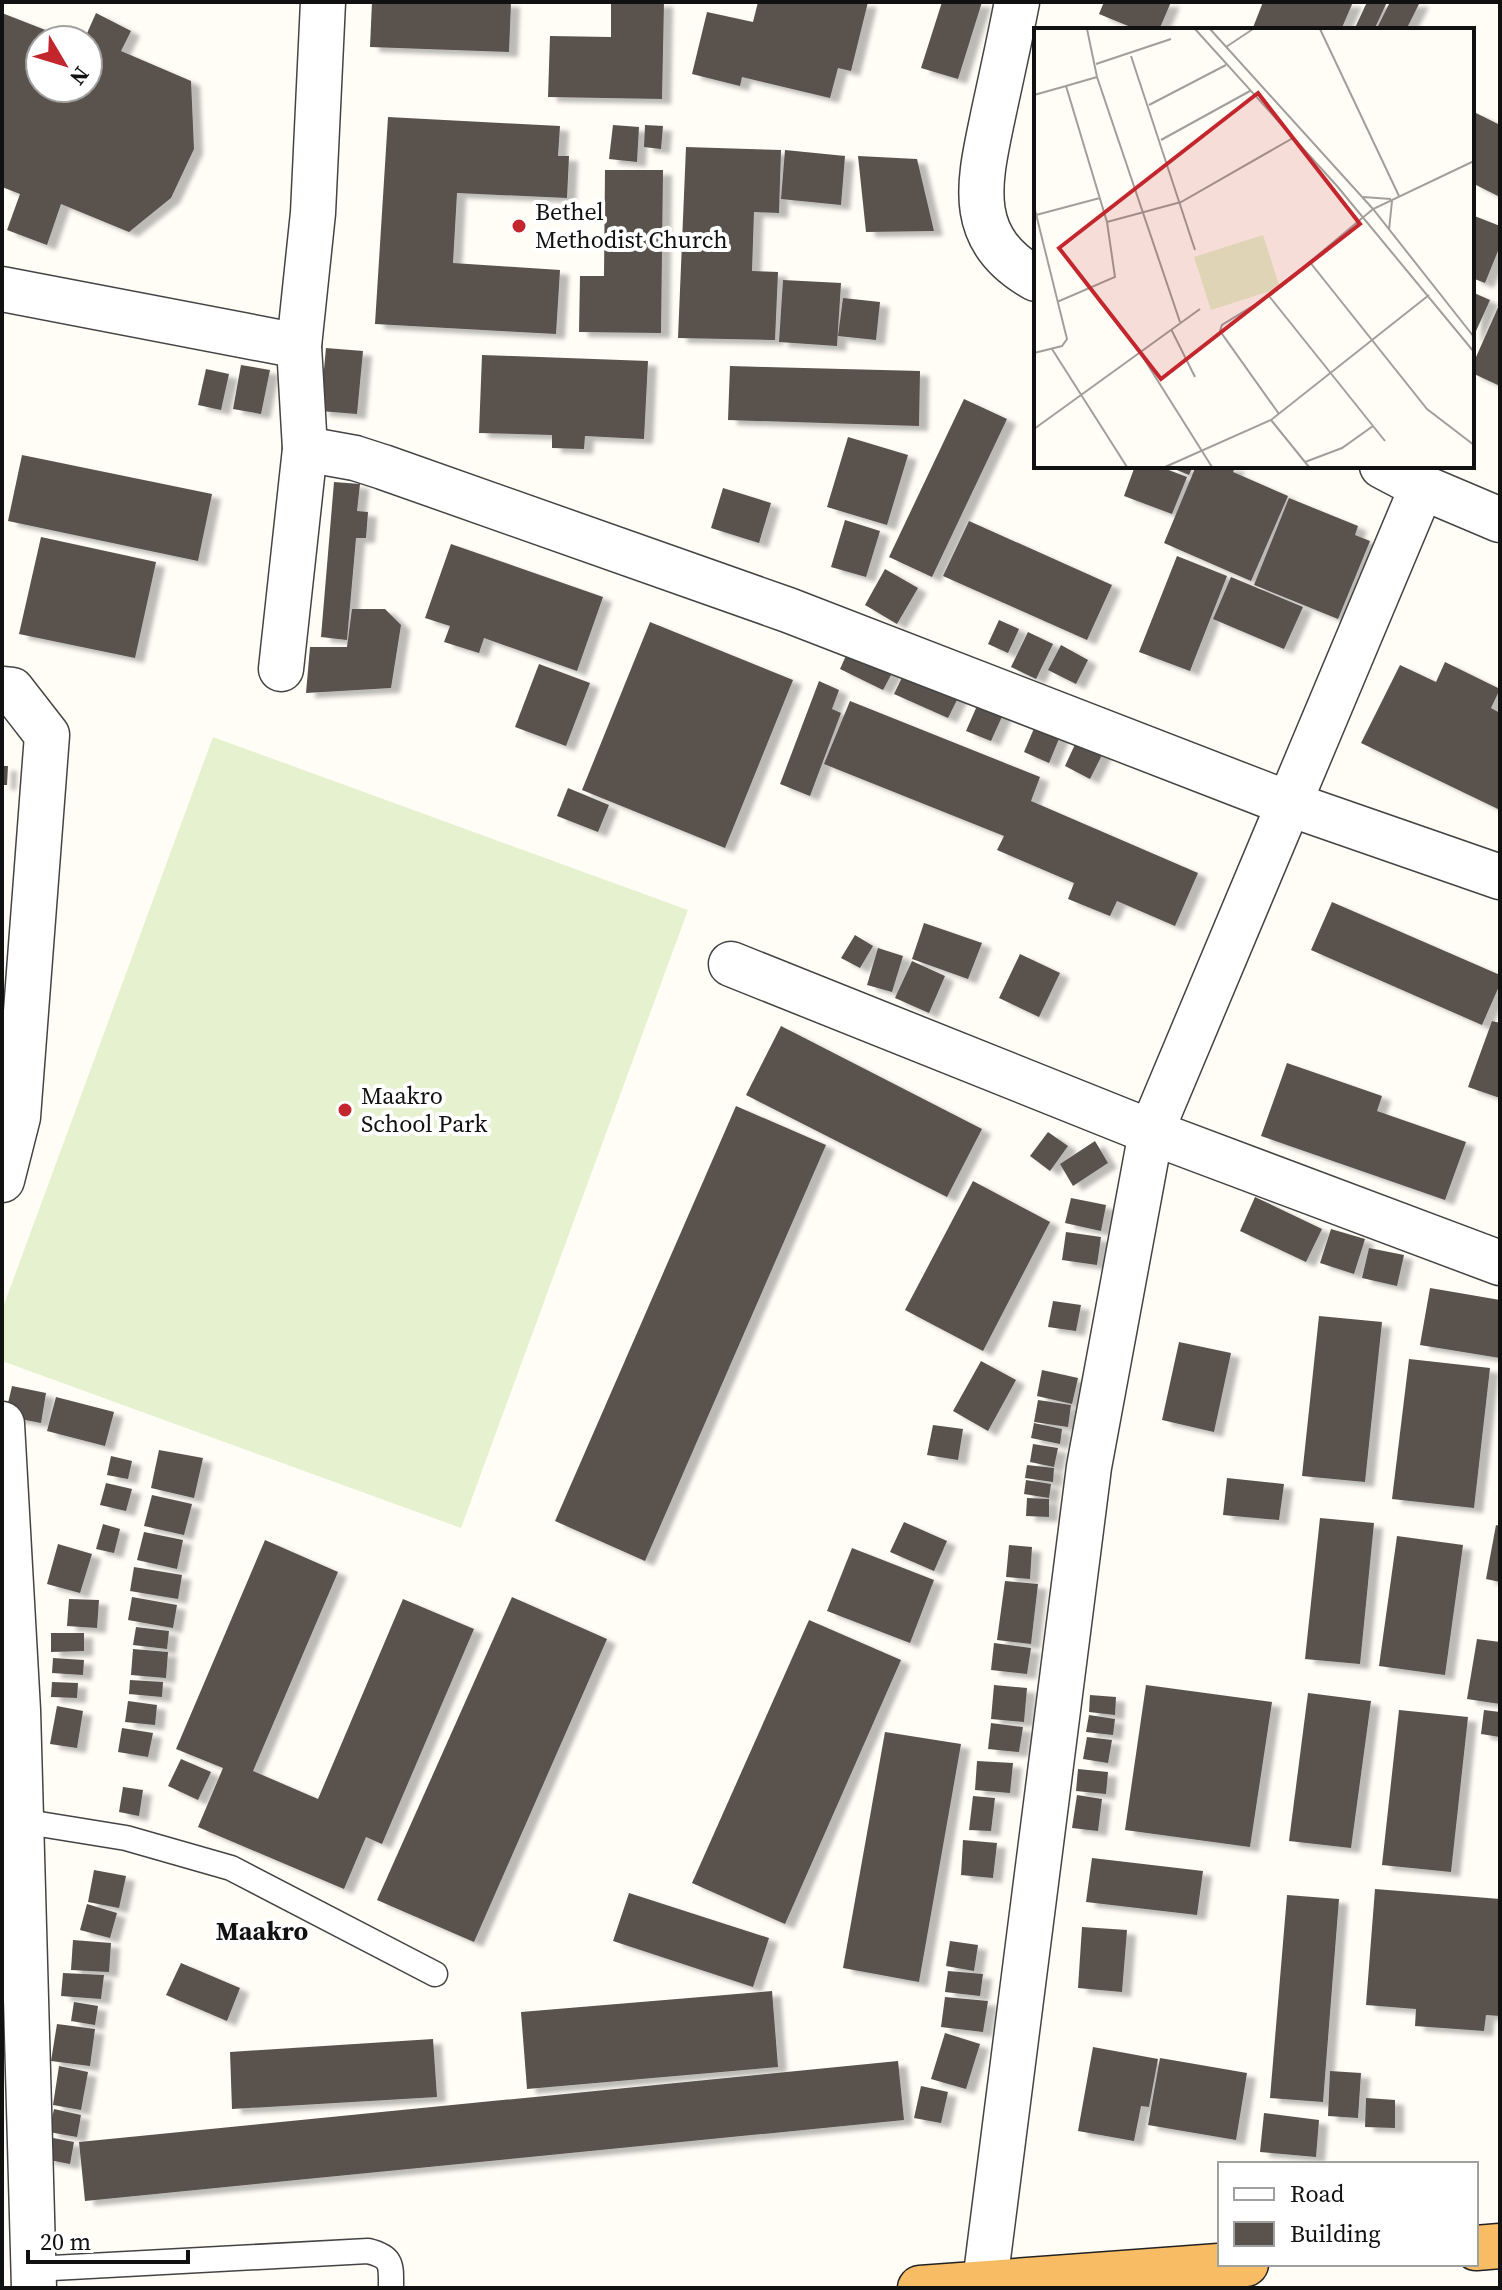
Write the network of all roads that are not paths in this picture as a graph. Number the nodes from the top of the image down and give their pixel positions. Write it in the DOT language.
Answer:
graph roads {
  1 [pos="323,2"];
  2 [pos="1017,2"];
  3 [pos="1034,278"];
  4 [pos="2,289"];
  5 [pos="299,346"];
  6 [pos="305,449"];
  7 [pos="1386,468"];
  8 [pos="1422,487"];
  9 [pos="1500,520"];
  10 [pos="281,669"];
  11 [pos="2,689"];
  12 [pos="1287,803"];
  13 [pos="1500,877"];
  14 [pos="731,964"];
  15 [pos="1151,1132"];
  16 [pos="2,1180"];
  17 [pos="1500,1263"];
  18 [pos="2,1424"];
  19 [pos="10,1710"];
  20 [pos="21,1821"];
  21 [pos="435,1974"];
  22 [pos="1500,2246"];
  23 [pos="1478,2248"];
  24 [pos="1218,2266"];
  25 [pos="34,2279"];
  26 [pos="985,2282"];
  27 [pos="391,2288"];
  28 [pos="920,2288"];
  1 -- 5 [label="street"];
  2 -- 3 [label="street"];
  4 -- 5 [label="street"];
  5 -- 6 [label="street"];
  6 -- 10 [label="street"];
  6 -- 12 [label="street"];
  7 -- 8 [label="street"];
  8 -- 9 [label="street"];
  8 -- 12 [label="street"];
  11 -- 16 [label="street"];
  12 -- 13 [label="street"];
  12 -- 15 [label="street"];
  14 -- 15 [label="street"];
  15 -- 17 [label="street"];
  15 -- 26 [label="street"];
  18 -- 19 [label="street"];
  19 -- 20 [label="street"];
  20 -- 21 [label="lane"];
  20 -- 25 [label="street"];
  22 -- 23 [label="highway"];
  24 -- 26 [label="highway"];
  25 -- 27 [label="lane"];
  26 -- 28 [label="highway"];
}
